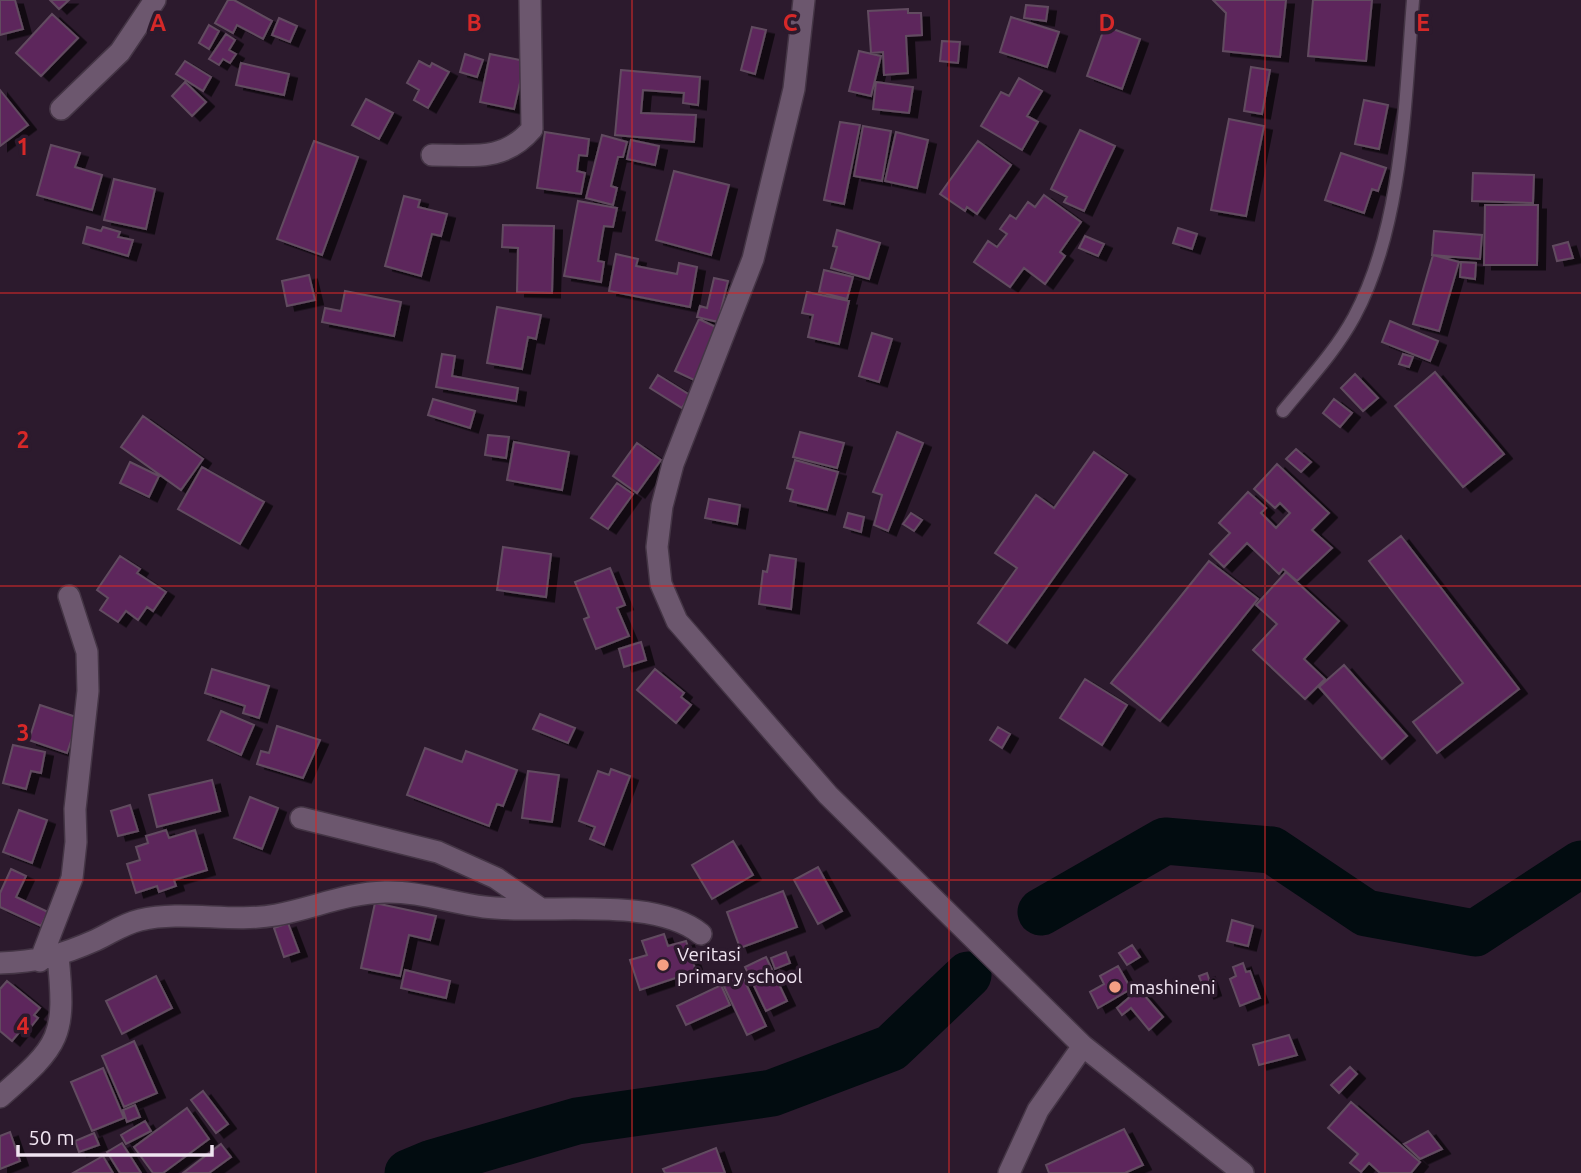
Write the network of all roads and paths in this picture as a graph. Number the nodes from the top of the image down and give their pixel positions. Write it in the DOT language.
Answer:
graph roads {
  1 [pos="155,0"];
  2 [pos="530,0"];
  3 [pos="804,0"];
  4 [pos="1413,0"];
  5 [pos="61,108"];
  6 [pos="432,155"];
  7 [pos="1283,411"];
  8 [pos="69,596"];
  9 [pos="301,818"];
  10 [pos="541,909"];
  11 [pos="701,934"];
  12 [pos="49,959"];
  13 [pos="0,962"];
  14 [pos="1083,1045"];
  15 [pos="0,1097"];
  16 [pos="1009,1173"];
  17 [pos="1243,1173"];
  1 -- 5 [label="street"];
  2 -- 6 [label="street"];
  3 -- 14 [label="street"];
  4 -- 7 [label="lane"];
  8 -- 12 [label="street"];
  9 -- 10 [label="street"];
  10 -- 11 [label="street"];
  10 -- 12 [label="street"];
  12 -- 13 [label="street"];
  12 -- 15 [label="street"];
  14 -- 16 [label="street"];
  14 -- 17 [label="street"];
}
